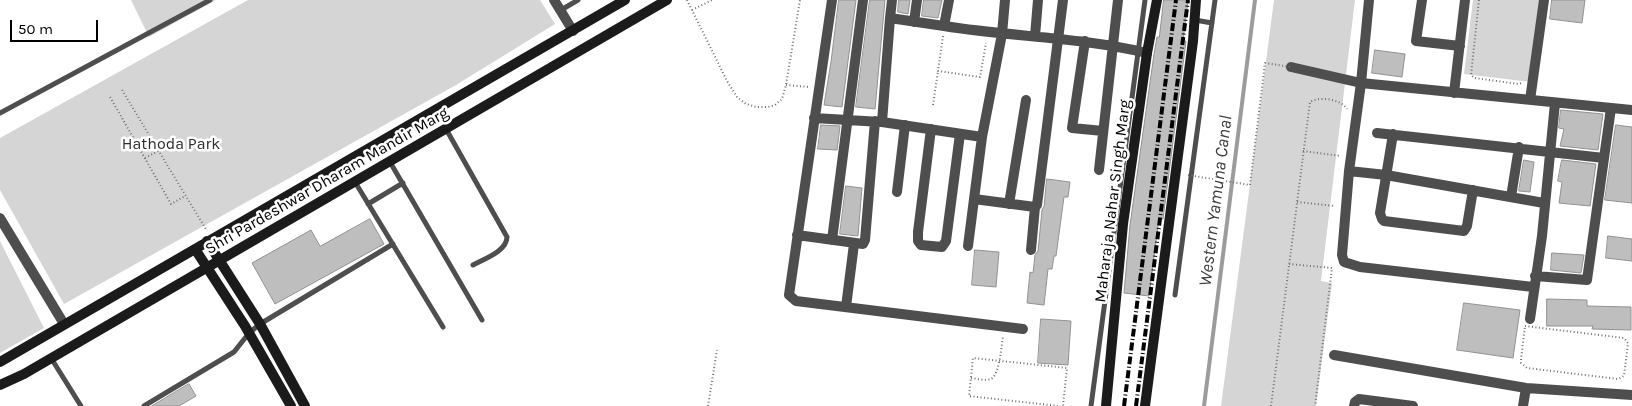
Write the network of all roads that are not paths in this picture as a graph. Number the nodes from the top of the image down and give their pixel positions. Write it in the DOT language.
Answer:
graph roads {
  1 [pos="210,0"];
  2 [pos="554,0"];
  3 [pos="578,0"];
  4 [pos="625,0"];
  5 [pos="667,0"];
  6 [pos="832,0"];
  7 [pos="863,0"];
  8 [pos="892,0"];
  9 [pos="917,0"];
  10 [pos="949,0"];
  11 [pos="1006,0"];
  12 [pos="1038,0"];
  13 [pos="1062,0"];
  14 [pos="1118,0"];
  15 [pos="1145,0"];
  16 [pos="1157,0"];
  17 [pos="1196,0"];
  18 [pos="1215,0"];
  19 [pos="1369,0"];
  20 [pos="1422,0"];
  21 [pos="1465,0"];
  22 [pos="1544,0"];
  23 [pos="612,3"];
  24 [pos="560,11"];
  25 [pos="890,18"];
  26 [pos="1194,20"];
  27 [pos="914,22"];
  28 [pos="1212,23"];
  29 [pos="1141,28"];
  30 [pos="944,30"];
  31 [pos="1152,30"];
  32 [pos="573,31"];
  33 [pos="1002,34"];
  34 [pos="1035,36"];
  35 [pos="1058,37"];
  36 [pos="1085,41"];
  37 [pos="1113,45"];
  38 [pos="1460,46"];
  39 [pos="1142,52"];
  40 [pos="1291,67"];
  41 [pos="1361,83"];
  42 [pos="1454,93"];
  43 [pos="1026,100"];
  44 [pos="1530,100"];
  45 [pos="1555,103"];
  46 [pos="1611,108"];
  47 [pos="1632,110"];
  48 [pos="0,113"];
  49 [pos="814,118"];
  50 [pos="848,120"];
  51 [pos="879,122"];
  52 [pos="905,125"];
  53 [pos="446,128"];
  54 [pos="931,129"];
  55 [pos="1104,131"];
  56 [pos="1377,133"];
  57 [pos="960,134"];
  58 [pos="1393,134"];
  59 [pos="982,137"];
  60 [pos="1519,147"];
  61 [pos="1550,150"];
  62 [pos="1604,158"];
  63 [pos="390,161"];
  64 [pos="1099,170"];
  65 [pos="1348,170"];
  66 [pos="1386,175"];
  67 [pos="354,182"];
  68 [pos="403,183"];
  69 [pos="1473,190"];
  70 [pos="897,192"];
  71 [pos="1511,197"];
  72 [pos="974,199"];
  73 [pos="1544,203"];
  74 [pos="368,204"];
  75 [pos="1009,204"];
  76 [pos="1035,207"];
  77 [pos="0,218"];
  78 [pos="798,235"];
  79 [pos="210,240"];
  80 [pos="832,240"];
  81 [pos="393,244"];
  82 [pos="854,244"];
  83 [pos="968,246"];
  84 [pos="195,249"];
  85 [pos="1031,250"];
  86 [pos="1116,255"];
  87 [pos="220,260"];
  88 [pos="473,265"];
  89 [pos="208,267"];
  90 [pos="1535,276"];
  91 [pos="1533,287"];
  92 [pos="1175,294"];
  93 [pos="846,307"];
  94 [pos="1530,319"];
  95 [pos="482,320"];
  96 [pos="64,324"];
  97 [pos="260,324"];
  98 [pos="443,327"];
  99 [pos="1023,329"];
  100 [pos="249,333"];
  101 [pos="1334,355"];
  102 [pos="51,358"];
  103 [pos="0,362"];
  104 [pos="0,385"];
  105 [pos="1526,388"];
  106 [pos="1632,395"];
  107 [pos="81,406"];
  108 [pos="144,406"];
  109 [pos="291,406"];
  110 [pos="305,406"];
  111 [pos="1091,406"];
  112 [pos="1106,406"];
  113 [pos="1146,406"];
  114 [pos="1354,406"];
  115 [pos="1413,406"];
  116 [pos="1523,406"];
  1 -- 48 [label="lane"];
  2 -- 24 [label="street"];
  3 -- 24 [label="lane"];
  4 -- 23 [label="main road, Shri Pardeshwar Dharam Mandir Marg"];
  5 -- 53 [label="main road, Shri Pardeshwar Dharam Mandir Marg"];
  6 -- 49 [label="street"];
  7 -- 50 [label="street"];
  8 -- 25 [label="street"];
  9 -- 27 [label="street"];
  10 -- 30 [label="street"];
  11 -- 33 [label="street"];
  12 -- 34 [label="street"];
  13 -- 35 [label="street"];
  14 -- 37 [label="street"];
  15 -- 29 [label="lane"];
  16 -- 31 [label="main road, Maharaja Nahar Singh Marg"];
  17 -- 26 [label="main road"];
  18 -- 28 [label="lane"];
  19 -- 41 [label="street"];
  20 -- 38 [label="street"];
  21 -- 38 [label="street"];
  22 -- 44 [label="street"];
  23 -- 32 [label="main road, Shri Pardeshwar Dharam Mandir Marg"];
  24 -- 32 [label="street"];
  25 -- 27 [label="street"];
  25 -- 51 [label="street"];
  26 -- 28 [label="lane"];
  26 -- 113 [label="main road"];
  27 -- 30 [label="street"];
  28 -- 92 [label="lane"];
  29 -- 31 [label="lane"];
  29 -- 39 [label="lane"];
  30 -- 33 [label="street"];
  31 -- 39 [label="main road, Maharaja Nahar Singh Marg"];
  32 -- 79 [label="main road, Shri Pardeshwar Dharam Mandir Marg"];
  33 -- 34 [label="street"];
  33 -- 59 [label="street"];
  34 -- 35 [label="street"];
  35 -- 36 [label="street"];
  35 -- 76 [label="street"];
  36 -- 37 [label="street"];
  36 -- 55 [label="street"];
  37 -- 39 [label="street"];
  37 -- 55 [label="street"];
  38 -- 42 [label="street"];
  39 -- 86 [label="main road, Maharaja Nahar Singh Marg"];
  40 -- 41 [label="street"];
  41 -- 42 [label="street"];
  41 -- 65 [label="street"];
  42 -- 44 [label="street"];
  43 -- 75 [label="street"];
  44 -- 45 [label="street"];
  45 -- 46 [label="street"];
  45 -- 61 [label="street"];
  46 -- 47 [label="street"];
  46 -- 62 [label="street"];
  49 -- 50 [label="street"];
  49 -- 78 [label="street"];
  50 -- 51 [label="street"];
  50 -- 80 [label="street"];
  51 -- 52 [label="street"];
  51 -- 82 [label="street"];
  52 -- 54 [label="street"];
  52 -- 70 [label="street"];
  53 -- 63 [label="main road, Shri Pardeshwar Dharam Mandir Marg"];
  53 -- 88 [label="lane"];
  54 -- 57 [label="street"];
  54 -- 57 [label="street"];
  55 -- 64 [label="street"];
  56 -- 58 [label="street"];
  57 -- 59 [label="street"];
  58 -- 60 [label="street"];
  58 -- 66 [label="street"];
  59 -- 72 [label="street"];
  60 -- 61 [label="street"];
  60 -- 71 [label="street"];
  61 -- 62 [label="street"];
  61 -- 73 [label="street"];
  62 -- 90 [label="street"];
  63 -- 67 [label="main road, Shri Pardeshwar Dharam Mandir Marg"];
  63 -- 68 [label="lane"];
  65 -- 66 [label="street"];
  65 -- 91 [label="street"];
  66 -- 69 [label="street"];
  66 -- 69 [label="street"];
  67 -- 74 [label="lane"];
  67 -- 87 [label="main road, Shri Pardeshwar Dharam Mandir Marg"];
  68 -- 74 [label="lane"];
  68 -- 95 [label="lane"];
  69 -- 71 [label="street"];
  71 -- 73 [label="street"];
  72 -- 75 [label="street"];
  72 -- 83 [label="street"];
  73 -- 90 [label="street"];
  74 -- 81 [label="lane"];
  75 -- 76 [label="street"];
  76 -- 85 [label="street"];
  77 -- 96 [label="street"];
  78 -- 80 [label="street"];
  78 -- 93 [label="street"];
  79 -- 84 [label="main road, Shri Pardeshwar Dharam Mandir Marg"];
  79 -- 87 [label="main road"];
  80 -- 82 [label="street"];
  81 -- 97 [label="lane"];
  81 -- 98 [label="lane"];
  82 -- 93 [label="street"];
  84 -- 89 [label="main road"];
  84 -- 96 [label="main road, Shri Pardeshwar Dharam Mandir Marg"];
  86 -- 111 [label="lane"];
  86 -- 112 [label="main road, Maharaja Nahar Singh Marg"];
  87 -- 89 [label="main road, Shri Pardeshwar Dharam Mandir Marg"];
  87 -- 97 [label="main road"];
  89 -- 100 [label="main road"];
  89 -- 102 [label="main road, Shri Pardeshwar Dharam Mandir Marg"];
  90 -- 91 [label="street"];
  91 -- 94 [label="street"];
  93 -- 99 [label="street"];
  96 -- 103 [label="main road, Shri Pardeshwar Dharam Mandir Marg"];
  97 -- 100 [label="lane"];
  97 -- 110 [label="main road"];
  100 -- 108 [label="lane"];
  100 -- 109 [label="main road"];
  101 -- 105 [label="street"];
  102 -- 104 [label="main road, Shri Pardeshwar Dharam Mandir Marg"];
  102 -- 107 [label="lane"];
  105 -- 106 [label="street"];
  105 -- 116 [label="street"];
  114 -- 115 [label="street"];
}
